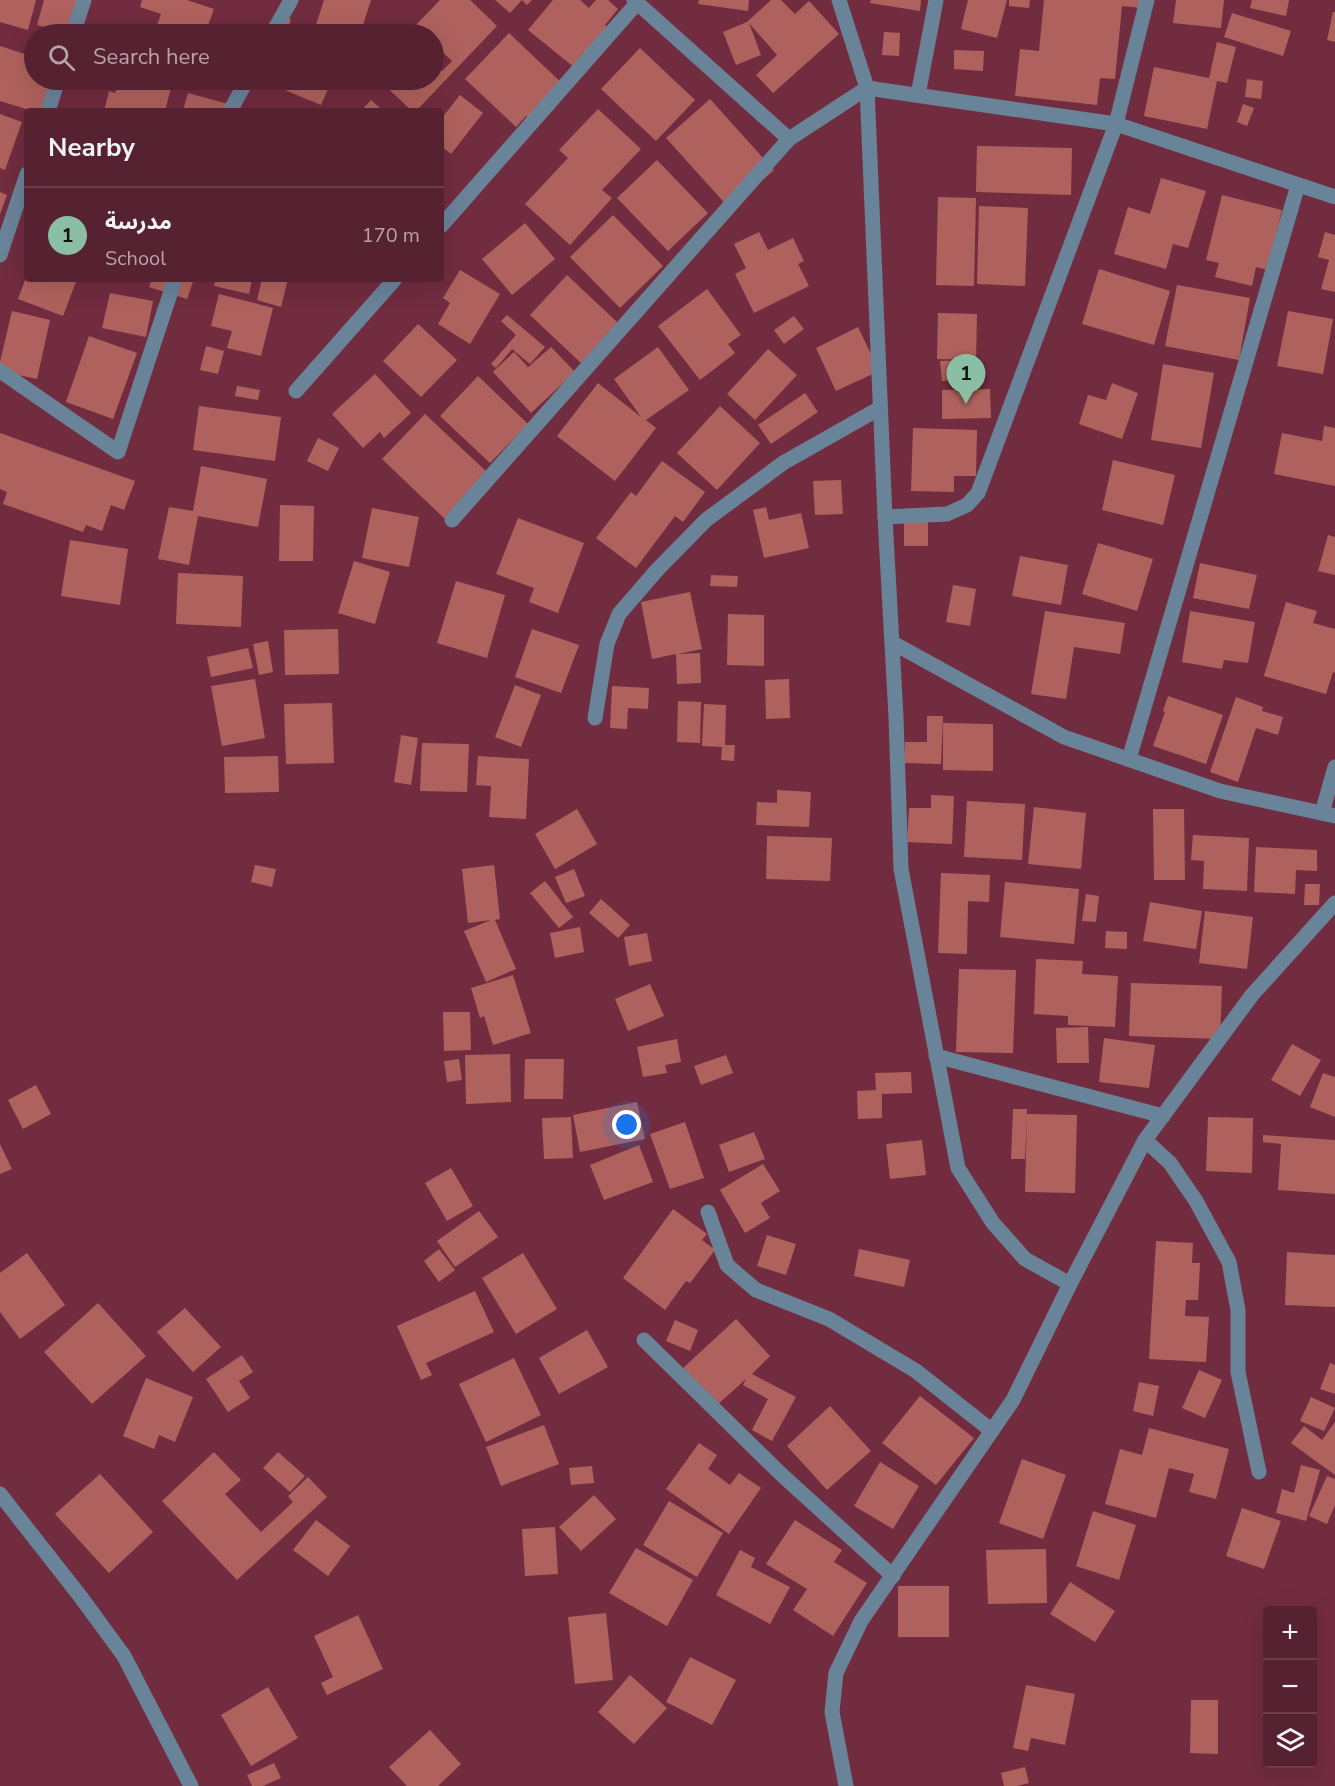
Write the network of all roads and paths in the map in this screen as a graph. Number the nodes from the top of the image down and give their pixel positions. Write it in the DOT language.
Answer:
graph roads {
  1 [pos="84,0"];
  2 [pos="291,0"];
  3 [pos="839,0"];
  4 [pos="936,0"];
  5 [pos="1147,0"];
  6 [pos="636,1"];
  7 [pos="76,24"];
  8 [pos="278,24"];
  9 [pos="867,88"];
  10 [pos="55,90"];
  11 [pos="242,90"];
  12 [pos="918,95"];
  13 [pos="49,108"];
  14 [pos="232,108"];
  15 [pos="1116,124"];
  16 [pos="789,139"];
  17 [pos="24,183"];
  18 [pos="1298,185"];
  19 [pos="1335,197"];
  20 [pos="444,223"];
  21 [pos="0,255"];
  22 [pos="174,282"];
  23 [pos="392,282"];
  24 [pos="0,371"];
  25 [pos="296,391"];
  26 [pos="880,408"];
  27 [pos="885,517"];
  28 [pos="452,520"];
  29 [pos="893,643"];
  30 [pos="595,718"];
  31 [pos="1129,759"];
  32 [pos="1335,767"];
  33 [pos="1328,815"];
  34 [pos="1335,903"];
  35 [pos="936,1056"];
  36 [pos="1163,1116"];
  37 [pos="1145,1140"];
  38 [pos="708,1212"];
  39 [pos="1070,1284"];
  40 [pos="644,1340"];
  41 [pos="992,1431"];
  42 [pos="1259,1472"];
  43 [pos="0,1494"];
  44 [pos="893,1576"];
  45 [pos="191,1786"];
  46 [pos="846,1786"];
  1 -- 7 [label="street"];
  2 -- 8 [label="street"];
  3 -- 9 [label="street"];
  4 -- 12 [label="street"];
  5 -- 15 [label="street"];
  6 -- 16 [label="street"];
  6 -- 20 [label="street"];
  9 -- 12 [label="street"];
  9 -- 16 [label="street"];
  9 -- 26 [label="street"];
  10 -- 13 [label="street"];
  11 -- 14 [label="street"];
  12 -- 15 [label="street"];
  15 -- 18 [label="street"];
  15 -- 27 [label="street"];
  16 -- 28 [label="street"];
  17 -- 21 [label="street"];
  18 -- 19 [label="street"];
  18 -- 31 [label="street"];
  22 -- 24 [label="street"];
  23 -- 25 [label="street"];
  26 -- 27 [label="street"];
  26 -- 30 [label="street"];
  27 -- 29 [label="street"];
  29 -- 31 [label="street"];
  29 -- 35 [label="street"];
  31 -- 33 [label="street"];
  32 -- 33 [label="street"];
  34 -- 36 [label="street"];
  35 -- 36 [label="street"];
  35 -- 39 [label="street"];
  36 -- 37 [label="street"];
  37 -- 39 [label="street"];
  37 -- 42 [label="street"];
  38 -- 41 [label="street"];
  39 -- 41 [label="street"];
  40 -- 44 [label="street"];
  41 -- 44 [label="street"];
  43 -- 45 [label="street"];
  44 -- 46 [label="street"];
}
